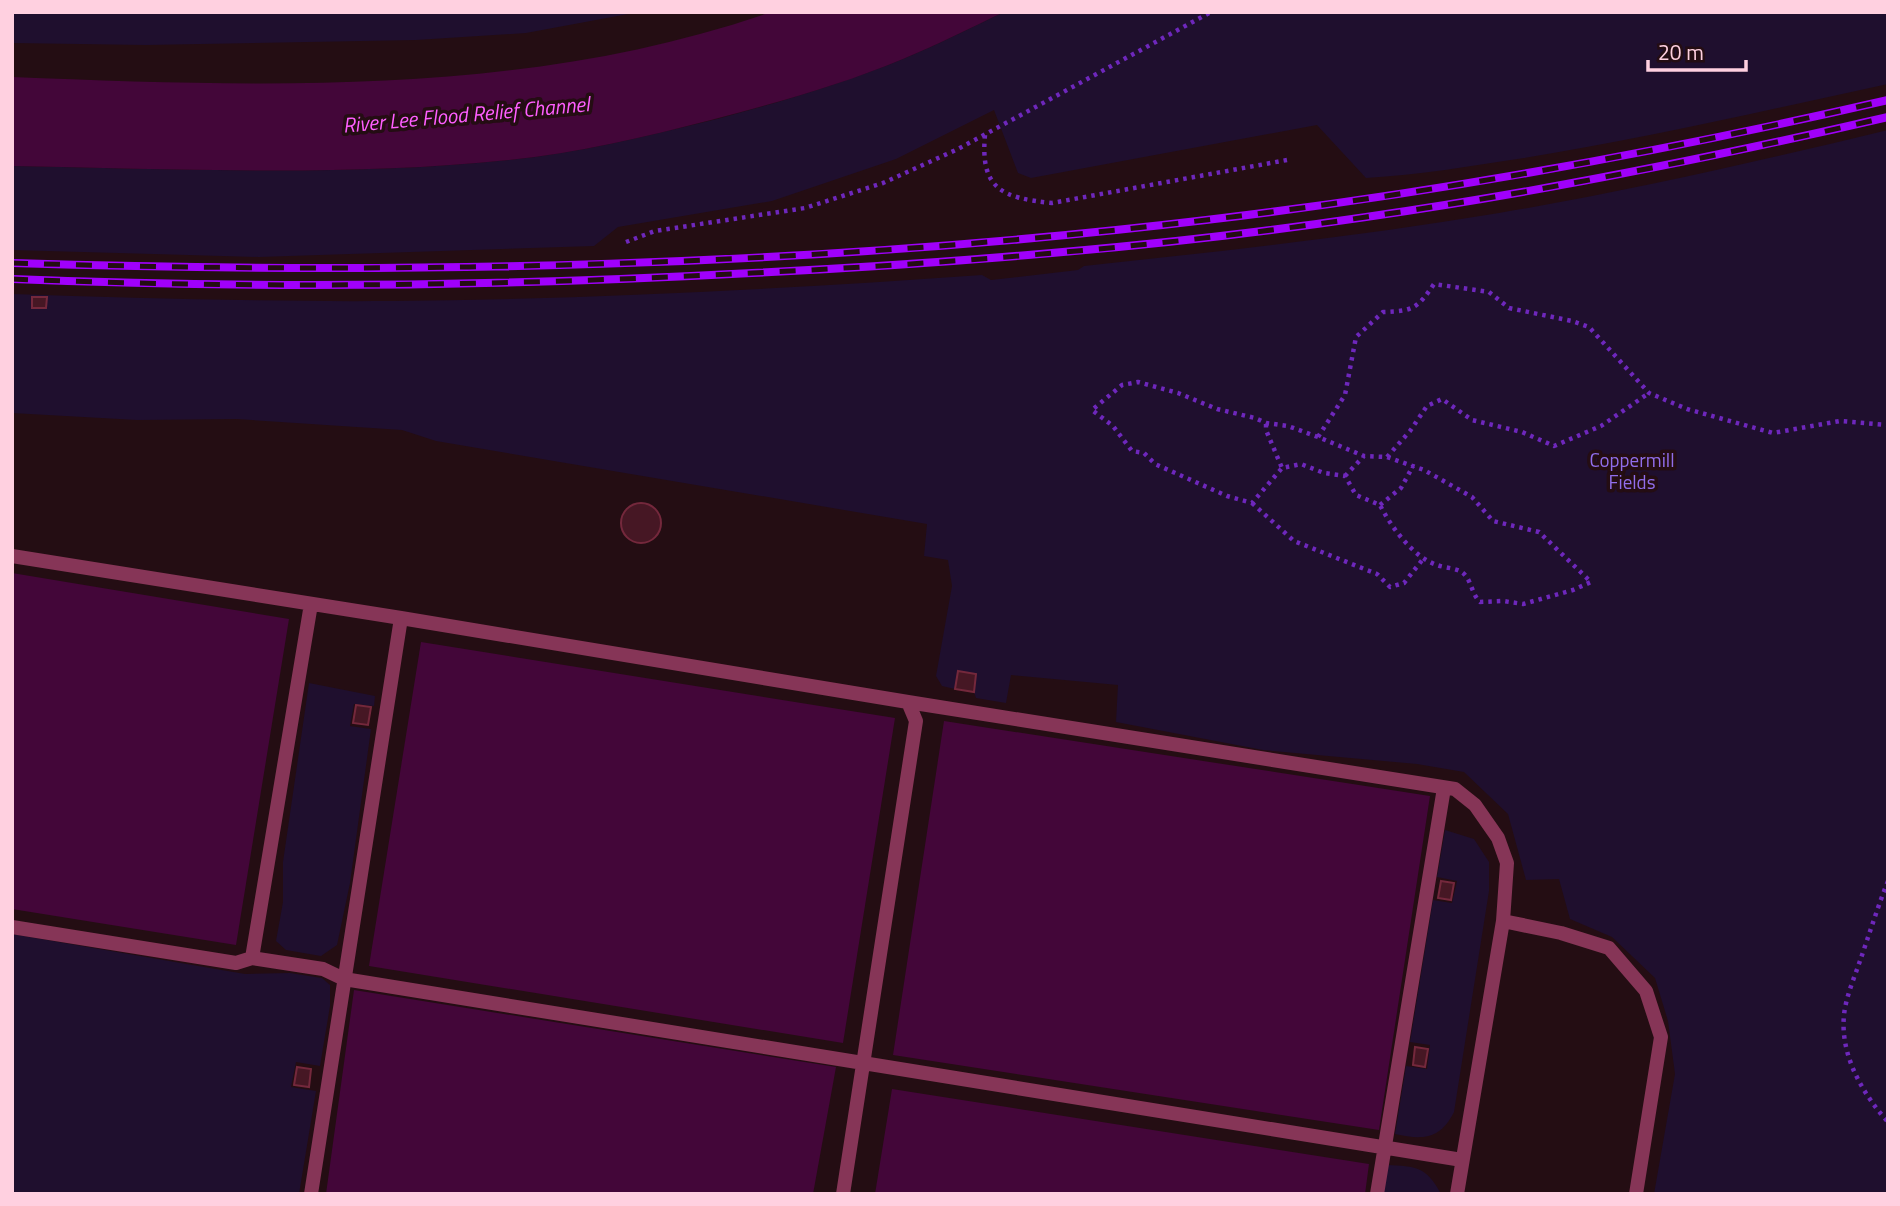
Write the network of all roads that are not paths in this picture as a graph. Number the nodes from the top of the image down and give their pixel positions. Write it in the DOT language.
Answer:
graph roads {
  1 [pos="12,556"];
  2 [pos="311,604"];
  3 [pos="401,618"];
  4 [pos="908,702"];
  5 [pos="1444,788"];
  6 [pos="1503,921"];
  7 [pos="12,927"];
  8 [pos="252,958"];
  9 [pos="344,979"];
  10 [pos="863,1063"];
  11 [pos="1384,1147"];
  12 [pos="1462,1160"];
  13 [pos="311,1194"];
  14 [pos="843,1194"];
  15 [pos="1377,1194"];
  16 [pos="1457,1194"];
  17 [pos="1636,1194"];
  1 -- 2 [label="lane"];
  2 -- 3 [label="lane"];
  2 -- 8 [label="lane"];
  3 -- 4 [label="lane"];
  3 -- 9 [label="lane"];
  4 -- 5 [label="lane"];
  4 -- 10 [label="lane"];
  5 -- 6 [label="lane"];
  5 -- 11 [label="lane"];
  6 -- 12 [label="lane"];
  6 -- 17 [label="lane"];
  7 -- 8 [label="lane"];
  8 -- 9 [label="lane"];
  9 -- 10 [label="lane"];
  9 -- 13 [label="lane"];
  10 -- 11 [label="lane"];
  10 -- 14 [label="lane"];
  11 -- 12 [label="lane"];
  11 -- 15 [label="lane"];
  12 -- 16 [label="lane"];
}
